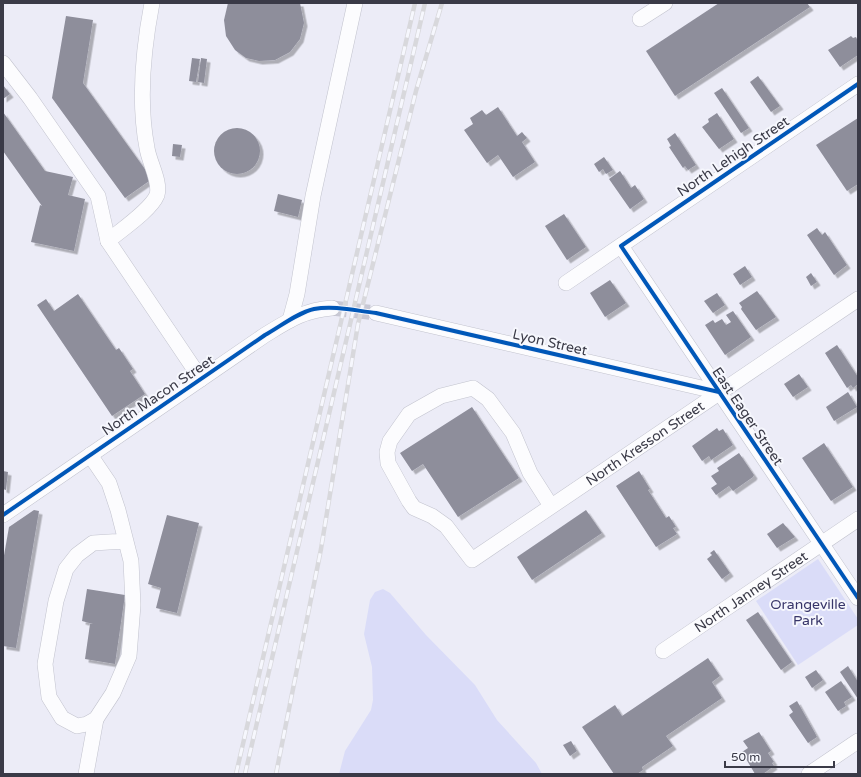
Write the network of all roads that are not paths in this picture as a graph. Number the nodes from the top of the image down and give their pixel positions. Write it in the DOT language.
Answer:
graph roads {
  1 [pos="152,3"];
  2 [pos="355,3"];
  3 [pos="665,3"];
  4 [pos="640,19"];
  5 [pos="3,63"];
  6 [pos="858,84"];
  7 [pos="108,241"];
  8 [pos="621,246"];
  9 [pos="566,283"];
  10 [pos="858,299"];
  11 [pos="332,308"];
  12 [pos="376,313"];
  13 [pos="290,320"];
  14 [pos="201,379"];
  15 [pos="719,392"];
  16 [pos="90,455"];
  17 [pos="551,506"];
  18 [pos="3,515"];
  19 [pos="858,519"];
  20 [pos="125,541"];
  21 [pos="821,543"];
  22 [pos="858,598"];
  23 [pos="663,651"];
  24 [pos="96,719"];
  25 [pos="858,741"];
  26 [pos="86,774"];
  27 [pos="809,774"];
  1 -- 7 [label="street"];
  2 -- 13 [label="street"];
  3 -- 4 [label="street"];
  5 -- 7 [label="street"];
  6 -- 8 [label="street, North Lehigh Street"];
  7 -- 14 [label="street"];
  8 -- 9 [label="street, North Lehigh Street"];
  8 -- 15 [label="street, East Eager Street"];
  10 -- 15 [label="street, North Kresson Street"];
  11 -- 13 [label="street, North Macon Street"];
  12 -- 15 [label="street, Lyon Street"];
  13 -- 14 [label="street, North Macon Street"];
  14 -- 16 [label="street, North Macon Street"];
  15 -- 17 [label="street, North Kresson Street"];
  15 -- 21 [label="street, East Eager Street"];
  16 -- 18 [label="street, North Macon Street"];
  16 -- 20 [label="street"];
  17 -- 17 [label="street, North Kresson Street"];
  19 -- 21 [label="street, North Janney Street"];
  20 -- 24 [label="street"];
  20 -- 24 [label="street"];
  21 -- 22 [label="street, East Eager Street"];
  21 -- 23 [label="street, North Janney Street"];
  24 -- 26 [label="street"];
  25 -- 27 [label="street"];
}
